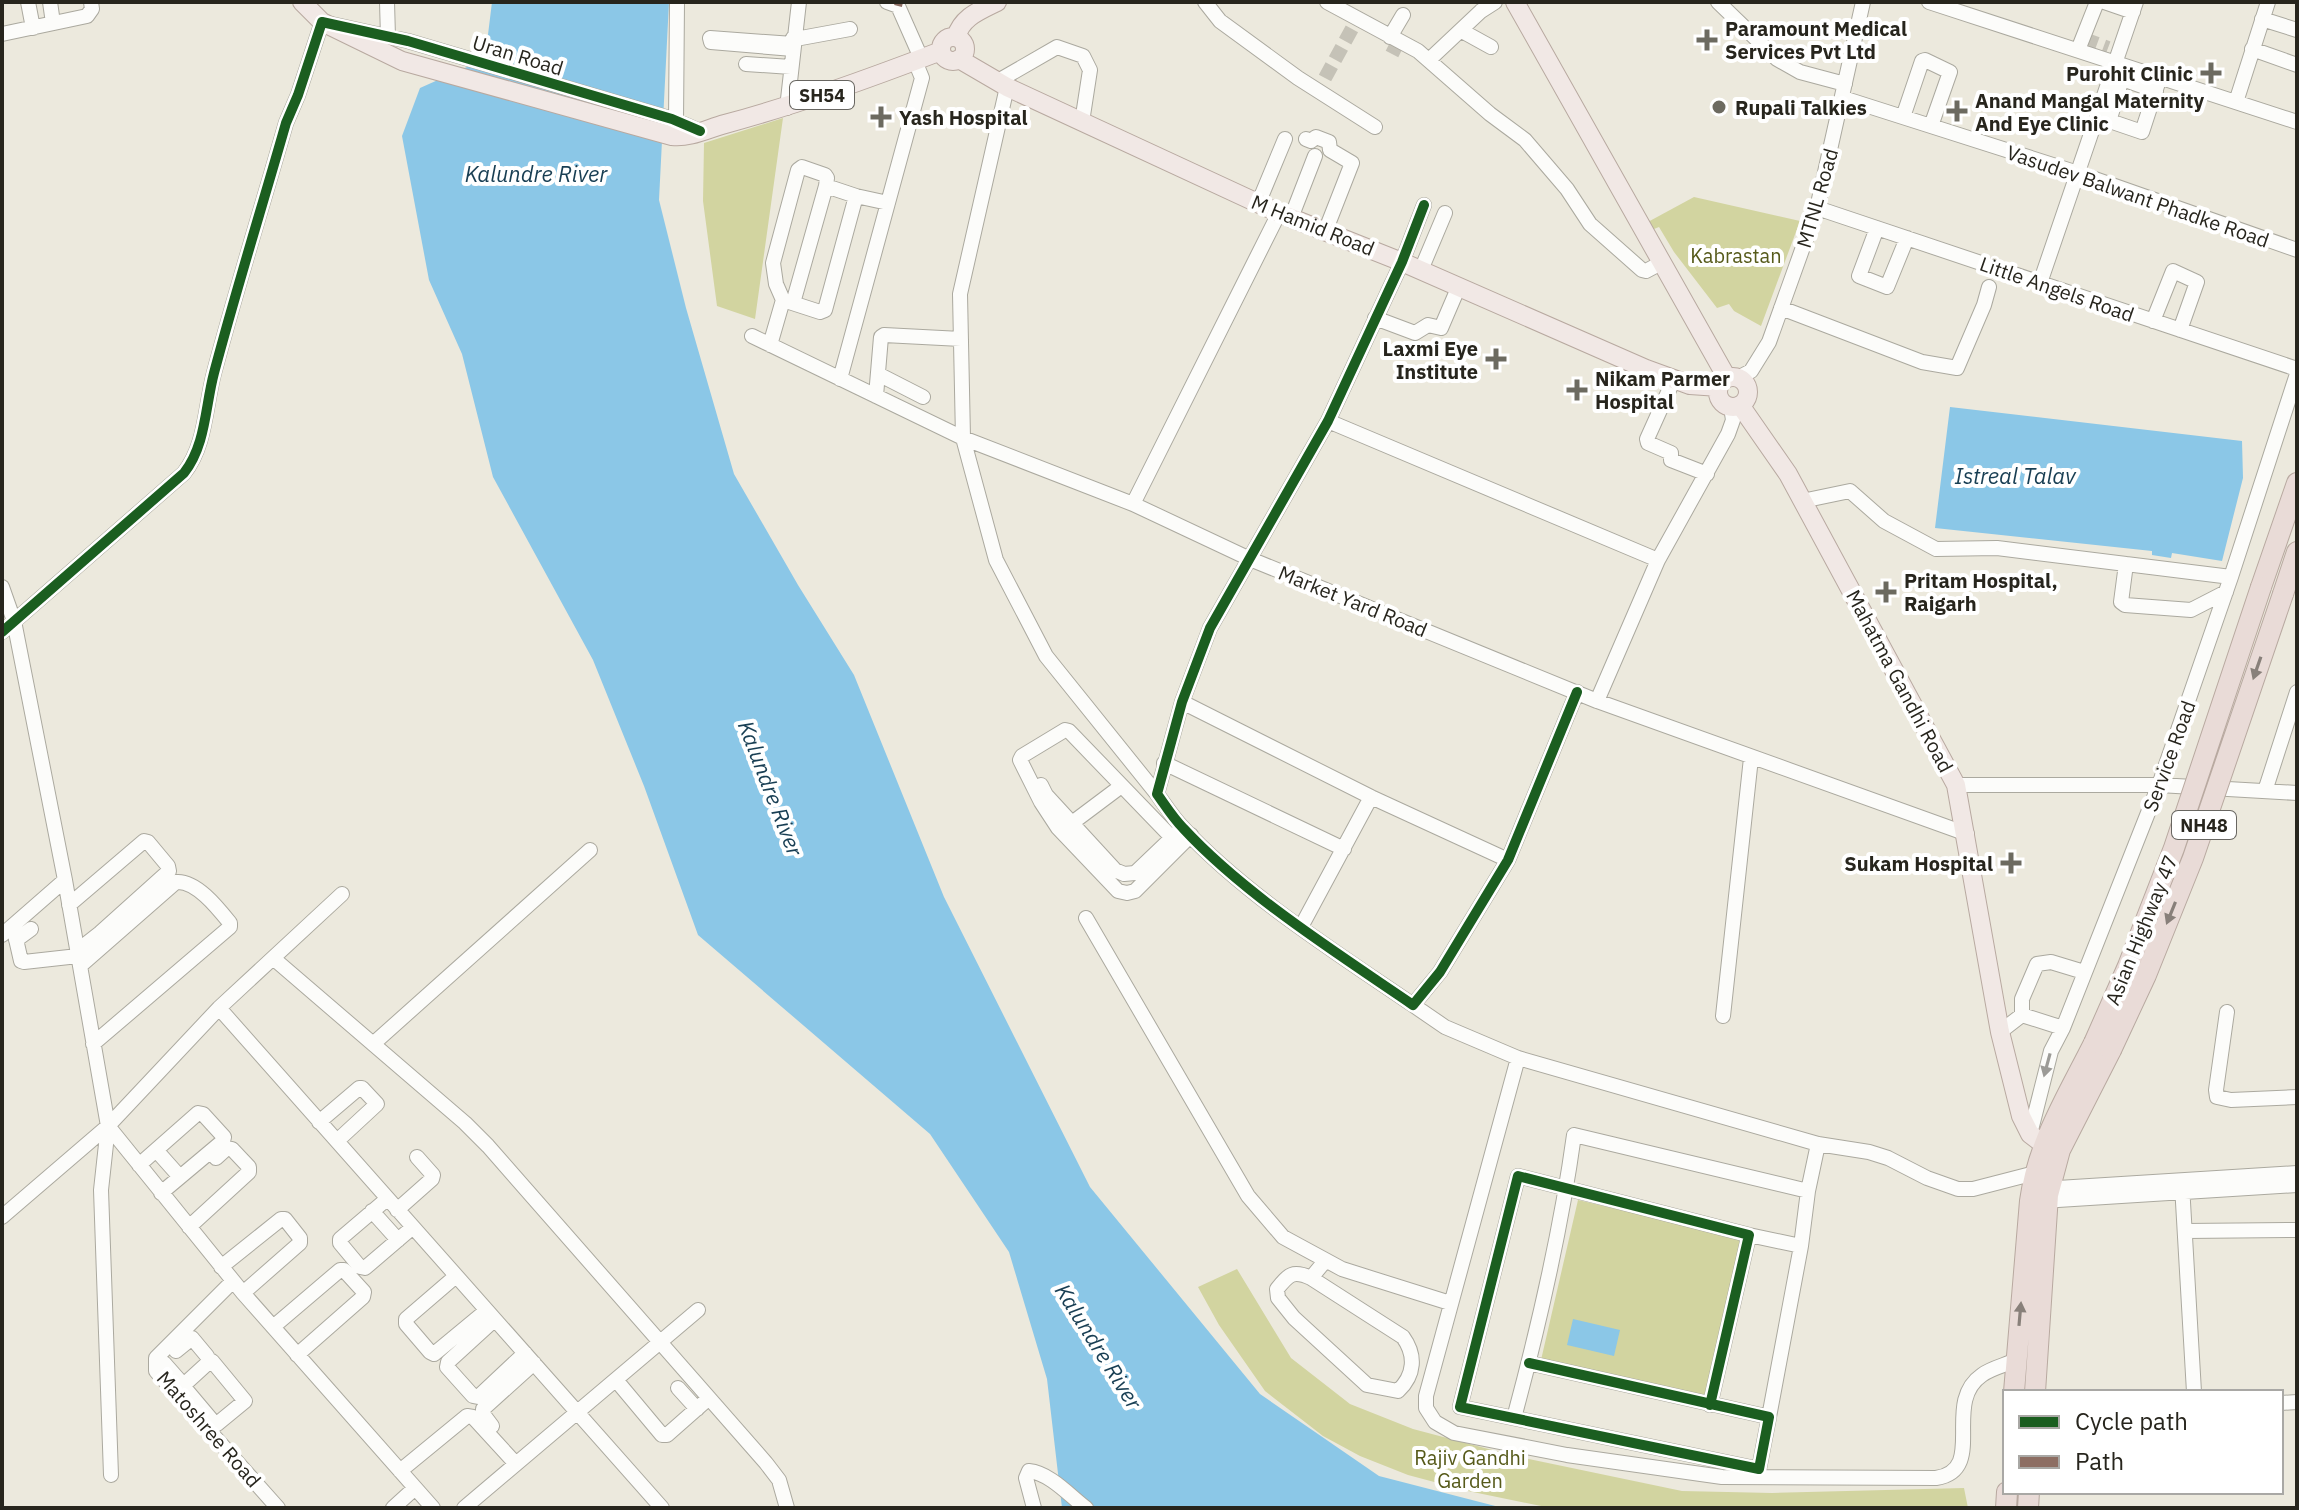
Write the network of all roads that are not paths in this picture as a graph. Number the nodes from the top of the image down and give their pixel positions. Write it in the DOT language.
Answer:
graph roads {
  1 [pos="91,2"];
  2 [pos="302,2"];
  3 [pos="387,2"];
  4 [pos="677,2"];
  5 [pos="799,2"];
  6 [pos="997,2"];
  7 [pos="1205,2"];
  8 [pos="1327,2"];
  9 [pos="1495,2"];
  10 [pos="1515,2"];
  11 [pos="1718,2"];
  12 [pos="1863,2"];
  13 [pos="1929,2"];
  14 [pos="2097,2"];
  15 [pos="2104,2"];
  16 [pos="2268,2"];
  17 [pos="895,3"];
  18 [pos="1477,7"];
  19 [pos="2134,7"];
  20 [pos="1973,9"];
  21 [pos="52,12"];
  22 [pos="31,15"];
  23 [pos="1403,15"];
  24 [pos="2267,20"];
  25 [pos="322,22"];
  26 [pos="850,29"];
  27 [pos="2297,30"];
  28 [pos="1462,31"];
  29 [pos="2,34"];
  30 [pos="388,37"];
  31 [pos="956,37"];
  32 [pos="1395,41"];
  33 [pos="793,43"];
  34 [pos="2083,44"];
  35 [pos="2254,45"];
  36 [pos="1491,47"];
  37 [pos="941,51"];
  38 [pos="959,59"];
  39 [pos="1430,59"];
  40 [pos="2117,59"];
  41 [pos="918,60"];
  42 [pos="746,64"];
  43 [pos="2297,65"];
  44 [pos="791,67"];
  45 [pos="1002,84"];
  46 [pos="2158,84"];
  47 [pos="1844,91"];
  48 [pos="2236,102"];
  49 [pos="787,108"];
  50 [pos="2104,116"];
  51 [pos="1903,117"];
  52 [pos="1082,122"];
  53 [pos="2297,122"];
  54 [pos="673,125"];
  55 [pos="1931,126"];
  56 [pos="1375,127"];
  57 [pos="1285,139"];
  58 [pos="1306,139"];
  59 [pos="1315,156"];
  60 [pos="2078,173"];
  61 [pos="826,186"];
  62 [pos="856,196"];
  63 [pos="888,203"];
  64 [pos="1258,204"];
  65 [pos="1424,205"];
  66 [pos="1817,208"];
  67 [pos="1445,213"];
  68 [pos="1285,216"];
  69 [pos="1325,232"];
  70 [pos="2297,250"];
  71 [pos="1402,262"];
  72 [pos="1661,263"];
  73 [pos="1421,270"];
  74 [pos="2040,283"];
  75 [pos="1459,286"];
  76 [pos="1989,287"];
  77 [pos="788,301"];
  78 [pos="1781,308"];
  79 [pos="1375,318"];
  80 [pos="2153,321"];
  81 [pos="2180,330"];
  82 [pos="752,336"];
  83 [pos="961,339"];
  84 [pos="770,345"];
  85 [pos="2297,372"];
  86 [pos="878,374"];
  87 [pos="840,379"];
  88 [pos="1674,379"];
  89 [pos="1728,381"];
  90 [pos="876,396"];
  91 [pos="923,397"];
  92 [pos="1736,406"];
  93 [pos="1328,421"];
  94 [pos="963,438"];
  95 [pos="1707,474"];
  96 [pos="2297,483"];
  97 [pos="1802,501"];
  98 [pos="1133,504"];
  99 [pos="2297,552"];
  100 [pos="1250,559"];
  101 [pos="1658,560"];
  102 [pos="2126,564"];
  103 [pos="2231,577"];
  104 [pos="2,587"];
  105 [pos="2226,592"];
  106 [pos="14,621"];
  107 [pos="2,632"];
  108 [pos="1577,692"];
  109 [pos="2297,692"];
  110 [pos="1597,701"];
  111 [pos="1182,702"];
  112 [pos="1751,758"];
  113 [pos="1164,763"];
  114 [pos="1956,785"];
  115 [pos="2159,785"];
  116 [pos="1116,790"];
  117 [pos="2265,791"];
  118 [pos="2297,793"];
  119 [pos="1157,794"];
  120 [pos="1371,797"];
  121 [pos="1072,823"];
  122 [pos="1150,828"];
  123 [pos="1967,834"];
  124 [pos="1181,837"];
  125 [pos="1344,849"];
  126 [pos="590,850"];
  127 [pos="1508,860"];
  128 [pos="65,880"];
  129 [pos="342,894"];
  130 [pos="69,905"];
  131 [pos="1086,918"];
  132 [pos="1301,927"];
  133 [pos="31,929"];
  134 [pos="10,933"];
  135 [pos="78,957"];
  136 [pos="273,958"];
  137 [pos="2084,972"];
  138 [pos="1413,1005"];
  139 [pos="219,1008"];
  140 [pos="2227,1012"];
  141 [pos="2022,1015"];
  142 [pos="1723,1016"];
  143 [pos="2063,1028"];
  144 [pos="2000,1032"];
  145 [pos="93,1044"];
  146 [pos="373,1044"];
  147 [pos="2102,1046"];
  148 [pos="1518,1058"];
  149 [pos="2297,1097"];
  150 [pos="325,1117"];
  151 [pos="108,1126"];
  152 [pos="349,1131"];
  153 [pos="337,1141"];
  154 [pos="1818,1144"];
  155 [pos="2043,1145"];
  156 [pos="156,1150"];
  157 [pos="417,1157"];
  158 [pos="139,1165"];
  159 [pos="2297,1173"];
  160 [pos="180,1177"];
  161 [pos="2297,1185"];
  162 [pos="2182,1187"];
  163 [pos="1567,1189"];
  164 [pos="1808,1191"];
  165 [pos="2039,1191"];
  166 [pos="164,1196"];
  167 [pos="392,1204"];
  168 [pos="372,1211"];
  169 [pos="2,1217"];
  170 [pos="189,1227"];
  171 [pos="413,1227"];
  172 [pos="2297,1230"];
  173 [pos="2186,1231"];
  174 [pos="1749,1235"];
  175 [pos="398,1240"];
  176 [pos="1801,1246"];
  177 [pos="1325,1261"];
  178 [pos="221,1267"];
  179 [pos="456,1276"];
  180 [pos="1311,1278"];
  181 [pos="238,1287"];
  182 [pos="1450,1303"];
  183 [pos="698,1310"];
  184 [pos="490,1315"];
  185 [pos="645,1321"];
  186 [pos="683,1323"];
  187 [pos="273,1327"];
  188 [pos="660,1342"];
  189 [pos="297,1355"];
  190 [pos="207,1356"];
  191 [pos="530,1358"];
  192 [pos="2016,1360"];
  193 [pos="1529,1363"];
  194 [pos="160,1367"];
  195 [pos="616,1380"];
  196 [pos="179,1386"];
  197 [pos="678,1388"];
  198 [pos="2014,1390"];
  199 [pos="2035,1390"];
  200 [pos="2194,1390"];
  201 [pos="709,1398"];
  202 [pos="1710,1405"];
  203 [pos="697,1409"];
  204 [pos="578,1412"];
  205 [pos="1769,1417"];
  206 [pos="1514,1418"];
  207 [pos="518,1462"];
  208 [pos="400,1471"];
  209 [pos="111,1475"];
  210 [pos="415,1488"];
  211 [pos="278,1508"];
  212 [pos="393,1508"];
  213 [pos="433,1508"];
  214 [pos="464,1508"];
  215 [pos="662,1508"];
  216 [pos="787,1508"];
  217 [pos="1034,1508"];
  218 [pos="1086,1508"];
  1 -- 21 [label="street"];
  2 -- 25 [label="main road, Uran Road / SH54"];
  3 -- 30 [label="street"];
  4 -- 54 [label="street"];
  5 -- 33 [label="street"];
  6 -- 31 [label="main road, Uran Road"];
  7 -- 56 [label="street"];
  8 -- 32 [label="street"];
  9 -- 18 [label="street"];
  10 -- 72 [label="main road"];
  11 -- 47 [label="street, Vasudev Balwant Phadke Road"];
  12 -- 47 [label="street, MTNL Road"];
  13 -- 20 [label="street"];
  14 -- 34 [label="street"];
  15 -- 19 [label="street"];
  16 -- 24 [label="street"];
  17 -- 41 [label="street"];
  18 -- 28 [label="street"];
  19 -- 40 [label="street"];
  20 -- 34 [label="street"];
  21 -- 22 [label="street"];
  22 -- 29 [label="street"];
  23 -- 32 [label="street"];
  24 -- 27 [label="street"];
  24 -- 35 [label="street"];
  25 -- 30 [label="street, Uran Road / SH54"];
  25 -- 54 [label="main road, Uran Road / SH54"];
  25 -- 106 [label="street"];
  26 -- 33 [label="street"];
  28 -- 36 [label="street"];
  28 -- 39 [label="street"];
  30 -- 54 [label="street, Uran Road / SH54"];
  31 -- 37 [label="main road, Uran Road / SH54"];
  31 -- 38 [label="main road"];
  32 -- 39 [label="street"];
  33 -- 44 [label="street"];
  34 -- 40 [label="street"];
  35 -- 43 [label="street"];
  35 -- 48 [label="street"];
  37 -- 38 [label="main road"];
  37 -- 41 [label="main road, Uran Road / SH54"];
  38 -- 45 [label="main road, M Hamid Road"];
  39 -- 72 [label="street"];
  40 -- 46 [label="street"];
  40 -- 50 [label="street"];
  41 -- 49 [label="main road, Uran Road / SH54"];
  41 -- 63 [label="street"];
  42 -- 44 [label="street"];
  44 -- 49 [label="street"];
  45 -- 52 [label="main road, M Hamid Road"];
  45 -- 52 [label="street"];
  45 -- 83 [label="street"];
  46 -- 48 [label="street"];
  46 -- 50 [label="street"];
  47 -- 51 [label="street, Vasudev Balwant Phadke Road"];
  47 -- 66 [label="street, MTNL Road"];
  48 -- 53 [label="street"];
  49 -- 54 [label="main road, Uran Road / SH54"];
  50 -- 60 [label="street"];
  51 -- 55 [label="street, Vasudev Balwant Phadke Road"];
  51 -- 55 [label="street"];
  52 -- 64 [label="main road, M Hamid Road"];
  55 -- 60 [label="street, Vasudev Balwant Phadke Road"];
  57 -- 64 [label="street"];
  58 -- 69 [label="street"];
  59 -- 68 [label="street"];
  60 -- 70 [label="street, Vasudev Balwant Phadke Road"];
  60 -- 74 [label="street"];
  61 -- 62 [label="street"];
  61 -- 77 [label="street"];
  61 -- 77 [label="street"];
  62 -- 63 [label="street"];
  62 -- 77 [label="street"];
  63 -- 87 [label="street"];
  64 -- 68 [label="main road, M Hamid Road"];
  65 -- 71 [label="street"];
  66 -- 74 [label="street, Little Angels Road"];
  66 -- 78 [label="street, MTNL Road"];
  67 -- 73 [label="street"];
  68 -- 69 [label="main road, M Hamid Road"];
  68 -- 98 [label="street"];
  69 -- 71 [label="main road, M Hamid Road"];
  71 -- 73 [label="main road, M Hamid Road"];
  71 -- 79 [label="street"];
  72 -- 89 [label="main road"];
  73 -- 75 [label="main road, M Hamid Road"];
  74 -- 80 [label="street, Little Angels Road"];
  75 -- 79 [label="street"];
  75 -- 88 [label="main road, M Hamid Road"];
  76 -- 78 [label="street"];
  77 -- 84 [label="street"];
  78 -- 89 [label="street, MTNL Road"];
  79 -- 93 [label="street"];
  80 -- 81 [label="street, Little Angels Road"];
  80 -- 81 [label="street"];
  81 -- 85 [label="street, Little Angels Road"];
  82 -- 84 [label="street, Market Yard Road"];
  83 -- 86 [label="street"];
  83 -- 94 [label="street"];
  84 -- 87 [label="street, Market Yard Road"];
  85 -- 103 [label="street, Service Road"];
  86 -- 90 [label="street"];
  86 -- 91 [label="street"];
  87 -- 90 [label="street, Market Yard Road"];
  88 -- 89 [label="main road, M Hamid Road"];
  88 -- 95 [label="street"];
  89 -- 92 [label="main road, Mahatma Gandhi Road"];
  89 -- 92 [label="main road"];
  90 -- 94 [label="street, Market Yard Road"];
  92 -- 95 [label="street"];
  92 -- 97 [label="main road, Mahatma Gandhi Road"];
  93 -- 100 [label="street"];
  93 -- 101 [label="street"];
  94 -- 98 [label="street, Market Yard Road"];
  94 -- 119 [label="street"];
  95 -- 101 [label="street"];
  96 -- 147 [label="highway, Asian Highway 47 / NH48, bridge"];
  97 -- 102 [label="street"];
  97 -- 114 [label="main road, Mahatma Gandhi Road"];
  98 -- 100 [label="street, Market Yard Road"];
  99 -- 147 [label="highway, Asian Highway 47 / NH48, one-way, bridge"];
  100 -- 108 [label="street, Market Yard Road"];
  100 -- 111 [label="street"];
  101 -- 110 [label="street"];
  102 -- 103 [label="street"];
  102 -- 105 [label="street"];
  103 -- 105 [label="street, Service Road"];
  104 -- 106 [label="street"];
  105 -- 115 [label="street, Service Road"];
  106 -- 107 [label="street"];
  106 -- 128 [label="street"];
  108 -- 110 [label="street, Market Yard Road"];
  108 -- 127 [label="street"];
  109 -- 117 [label="street"];
  110 -- 112 [label="street, Market Yard Road"];
  111 -- 113 [label="street"];
  111 -- 120 [label="street"];
  112 -- 123 [label="street, Market Yard Road"];
  112 -- 142 [label="street"];
  113 -- 119 [label="street"];
  113 -- 125 [label="street"];
  114 -- 115 [label="street"];
  114 -- 123 [label="main road, Mahatma Gandhi Road"];
  115 -- 117 [label="street"];
  115 -- 137 [label="street, Service Road"];
  116 -- 121 [label="street"];
  116 -- 121 [label="street"];
  116 -- 122 [label="street"];
  117 -- 118 [label="street"];
  119 -- 124 [label="street"];
  120 -- 125 [label="street"];
  120 -- 127 [label="street"];
  121 -- 124 [label="street"];
  123 -- 144 [label="main road, Mahatma Gandhi Road"];
  124 -- 124 [label="street"];
  124 -- 132 [label="street"];
  125 -- 132 [label="street"];
  126 -- 146 [label="street"];
  127 -- 138 [label="street"];
  128 -- 130 [label="street"];
  128 -- 134 [label="street"];
  129 -- 136 [label="street"];
  130 -- 135 [label="street"];
  130 -- 135 [label="street"];
  131 -- 177 [label="street"];
  132 -- 138 [label="street"];
  133 -- 134 [label="street"];
  134 -- 135 [label="street"];
  135 -- 145 [label="street"];
  135 -- 145 [label="street"];
  136 -- 139 [label="street"];
  136 -- 146 [label="street"];
  137 -- 141 [label="street"];
  137 -- 143 [label="street, Service Road"];
  138 -- 148 [label="street"];
  139 -- 150 [label="street"];
  139 -- 151 [label="street"];
  140 -- 149 [label="street"];
  141 -- 143 [label="street"];
  141 -- 144 [label="street"];
  143 -- 155 [label="street, Service Road, one-way"];
  144 -- 155 [label="main road, Mahatma Gandhi Road"];
  145 -- 151 [label="street"];
  146 -- 185 [label="street"];
  147 -- 155 [label="highway, Asian Highway 47 / NH48"];
  148 -- 154 [label="street"];
  148 -- 182 [label="street"];
  150 -- 152 [label="street"];
  150 -- 152 [label="street"];
  150 -- 153 [label="street"];
  151 -- 158 [label="street"];
  151 -- 169 [label="street"];
  151 -- 209 [label="street"];
  152 -- 153 [label="street"];
  153 -- 167 [label="street"];
  154 -- 164 [label="street"];
  154 -- 165 [label="street"];
  155 -- 165 [label="highway, Asian Highway 47 / NH48"];
  156 -- 158 [label="street"];
  156 -- 160 [label="street"];
  156 -- 160 [label="street"];
  157 -- 167 [label="street"];
  158 -- 166 [label="street"];
  159 -- 162 [label="street"];
  160 -- 166 [label="street"];
  161 -- 162 [label="street"];
  162 -- 165 [label="street"];
  162 -- 173 [label="street"];
  163 -- 164 [label="street"];
  163 -- 174 [label="street"];
  163 -- 193 [label="street"];
  163 -- 206 [label="street"];
  164 -- 176 [label="street"];
  192 -- 165 [label="highway, NH48, one-way"];
  165 -- 199 [label="highway, NH48"];
  166 -- 170 [label="street"];
  166 -- 170 [label="street"];
  167 -- 168 [label="street"];
  167 -- 171 [label="street"];
  168 -- 175 [label="street"];
  168 -- 175 [label="street"];
  170 -- 178 [label="street"];
  171 -- 175 [label="street"];
  171 -- 179 [label="street"];
  172 -- 173 [label="street"];
  173 -- 200 [label="street"];
  174 -- 176 [label="street"];
  174 -- 202 [label="street"];
  176 -- 205 [label="street"];
  177 -- 180 [label="street"];
  177 -- 182 [label="street"];
  178 -- 181 [label="street"];
  178 -- 181 [label="street, Matoshree Road"];
  179 -- 184 [label="street"];
  179 -- 184 [label="street"];
  180 -- 180 [label="street"];
  181 -- 187 [label="street"];
  181 -- 194 [label="street, Matoshree Road"];
  182 -- 192 [label="street"];
  183 -- 186 [label="street"];
  184 -- 191 [label="street"];
  184 -- 191 [label="street"];
  185 -- 186 [label="street"];
  185 -- 188 [label="street"];
  186 -- 188 [label="street"];
  187 -- 189 [label="street"];
  187 -- 189 [label="street"];
  188 -- 195 [label="street"];
  188 -- 201 [label="street"];
  189 -- 208 [label="street"];
  190 -- 194 [label="street"];
  191 -- 204 [label="street"];
  191 -- 207 [label="street"];
  192 -- 198 [label="highway, NH48"];
  193 -- 202 [label="street"];
  193 -- 206 [label="street"];
  194 -- 196 [label="street, Matoshree Road"];
  195 -- 203 [label="street"];
  195 -- 204 [label="street"];
  196 -- 196 [label="street"];
  196 -- 211 [label="street, Matoshree Road"];
  197 -- 203 [label="street"];
  201 -- 203 [label="street"];
  201 -- 216 [label="street"];
  202 -- 205 [label="street"];
  204 -- 207 [label="street"];
  204 -- 215 [label="street"];
  205 -- 206 [label="street"];
  207 -- 208 [label="street"];
  207 -- 214 [label="street"];
  208 -- 210 [label="street"];
  210 -- 212 [label="street"];
  210 -- 213 [label="street"];
  217 -- 218 [label="street"];
}
